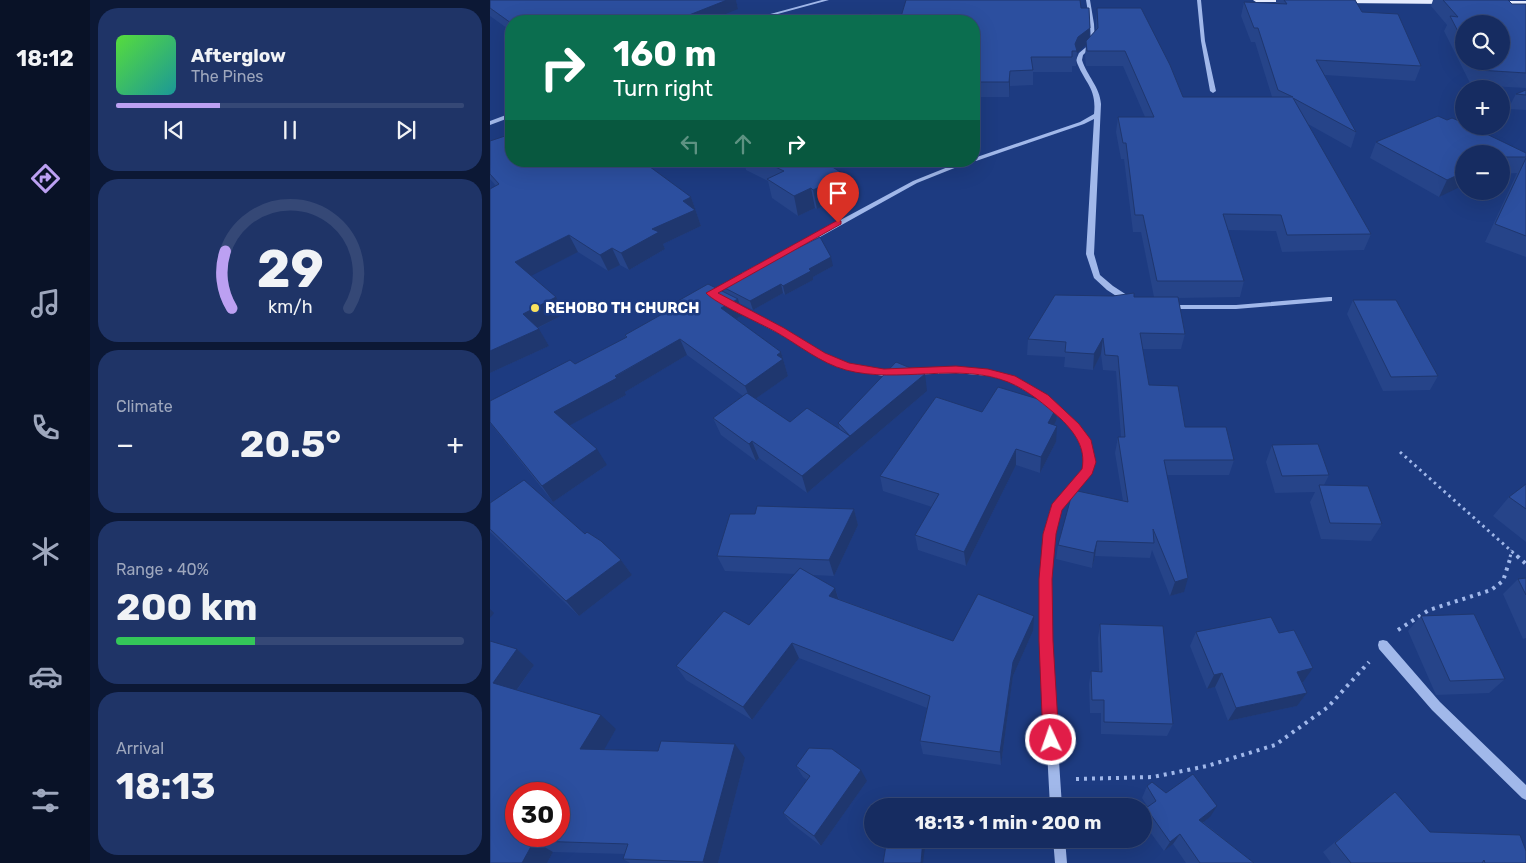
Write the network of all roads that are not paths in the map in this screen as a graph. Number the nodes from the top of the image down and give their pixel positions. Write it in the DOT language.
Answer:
graph roads {
  1 [pos="828,0"];
  2 [pos="1088,0"];
  3 [pos="1199,0"];
  4 [pos="1256,0"];
  5 [pos="1304,0"];
  6 [pos="1341,0"];
  7 [pos="1332,1"];
  8 [pos="1458,2"];
  9 [pos="1488,2"];
  10 [pos="1526,3"];
  11 [pos="770,15"];
  12 [pos="1213,91"];
  13 [pos="1097,115"];
  14 [pos="505,117"];
  15 [pos="490,123"];
  16 [pos="980,158"];
  17 [pos="954,167"];
  18 [pos="735,280"];
  19 [pos="1329,300"];
  20 [pos="726,302"];
  21 [pos="1141,304"];
  22 [pos="1157,306"];
  23 [pos="1383,644"];
  24 [pos="1526,794"];
  25 [pos="1055,798"];
  26 [pos="1060,848"];
  27 [pos="1062,863"];
  1 -- 11 [label="street"];
  2 -- 13 [label="street"];
  3 -- 12 [label="street"];
  4 -- 5 [label="main road"];
  6 -- 7 [label="main road"];
  6 -- 8 [label="main road"];
  9 -- 10 [label="main road"];
  13 -- 16 [label="street"];
  13 -- 21 [label="street"];
  14 -- 15 [label="street"];
  17 -- 18 [label="street"];
  19 -- 22 [label="street"];
  20 -- 25 [label="street"];
  23 -- 24 [label="street"];
  26 -- 27 [label="street"];
}
